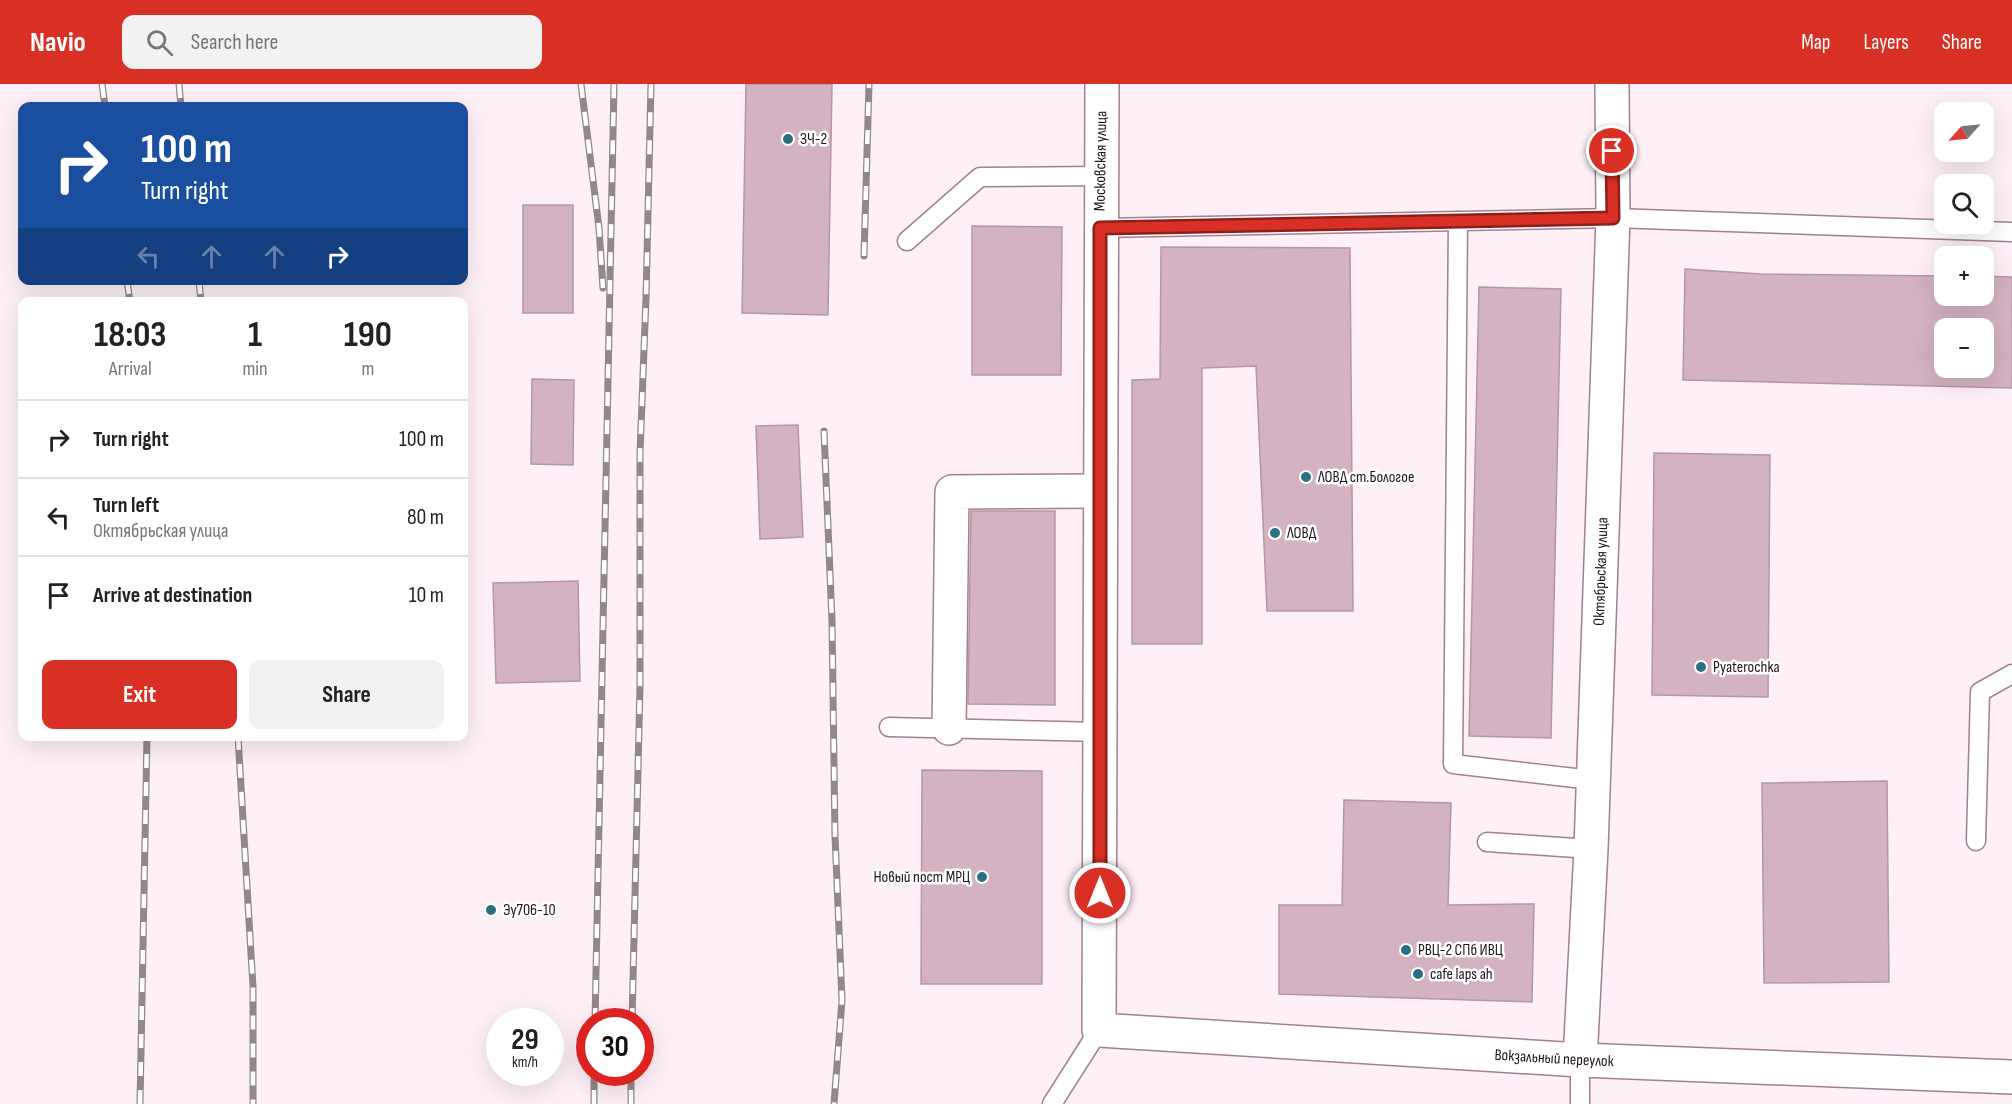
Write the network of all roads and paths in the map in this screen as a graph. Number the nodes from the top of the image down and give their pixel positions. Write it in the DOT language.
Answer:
graph roads {
  1 [pos="1102,84"];
  2 [pos="1612,84"];
  3 [pos="1101,176"];
  4 [pos="1613,218"];
  5 [pos="1458,221"];
  6 [pos="1100,228"];
  7 [pos="2012,232"];
  8 [pos="907,241"];
  9 [pos="1100,491"];
  10 [pos="2012,674"];
  11 [pos="889,727"];
  12 [pos="949,728"];
  13 [pos="1100,732"];
  14 [pos="1592,780"];
  15 [pos="1976,841"];
  16 [pos="1487,842"];
  17 [pos="1591,849"];
  18 [pos="1099,1030"];
  19 [pos="1580,1060"];
  20 [pos="2012,1077"];
  21 [pos="1052,1104"];
  22 [pos="1580,1104"];
  1 -- 3 [label="street, Московская улица"];
  2 -- 4 [label="street, Октябрьская улица"];
  3 -- 6 [label="street, Московская улица"];
  3 -- 8 [label="lane"];
  4 -- 5 [label="lane"];
  4 -- 7 [label="lane"];
  4 -- 14 [label="street, Октябрьская улица"];
  5 -- 6 [label="lane"];
  5 -- 14 [label="lane"];
  6 -- 9 [label="street, Московская улица"];
  9 -- 12 [label="street"];
  9 -- 13 [label="street, Московская улица"];
  10 -- 15 [label="lane"];
  11 -- 12 [label="lane"];
  12 -- 13 [label="lane"];
  13 -- 18 [label="street, Московская улица"];
  14 -- 17 [label="street, Октябрьская улица"];
  16 -- 17 [label="lane"];
  17 -- 19 [label="street, Октябрьская улица"];
  18 -- 19 [label="street, Вокзальный переулок"];
  18 -- 21 [label="lane"];
  19 -- 20 [label="street, Вокзальный переулок"];
  19 -- 22 [label="lane"];
}
